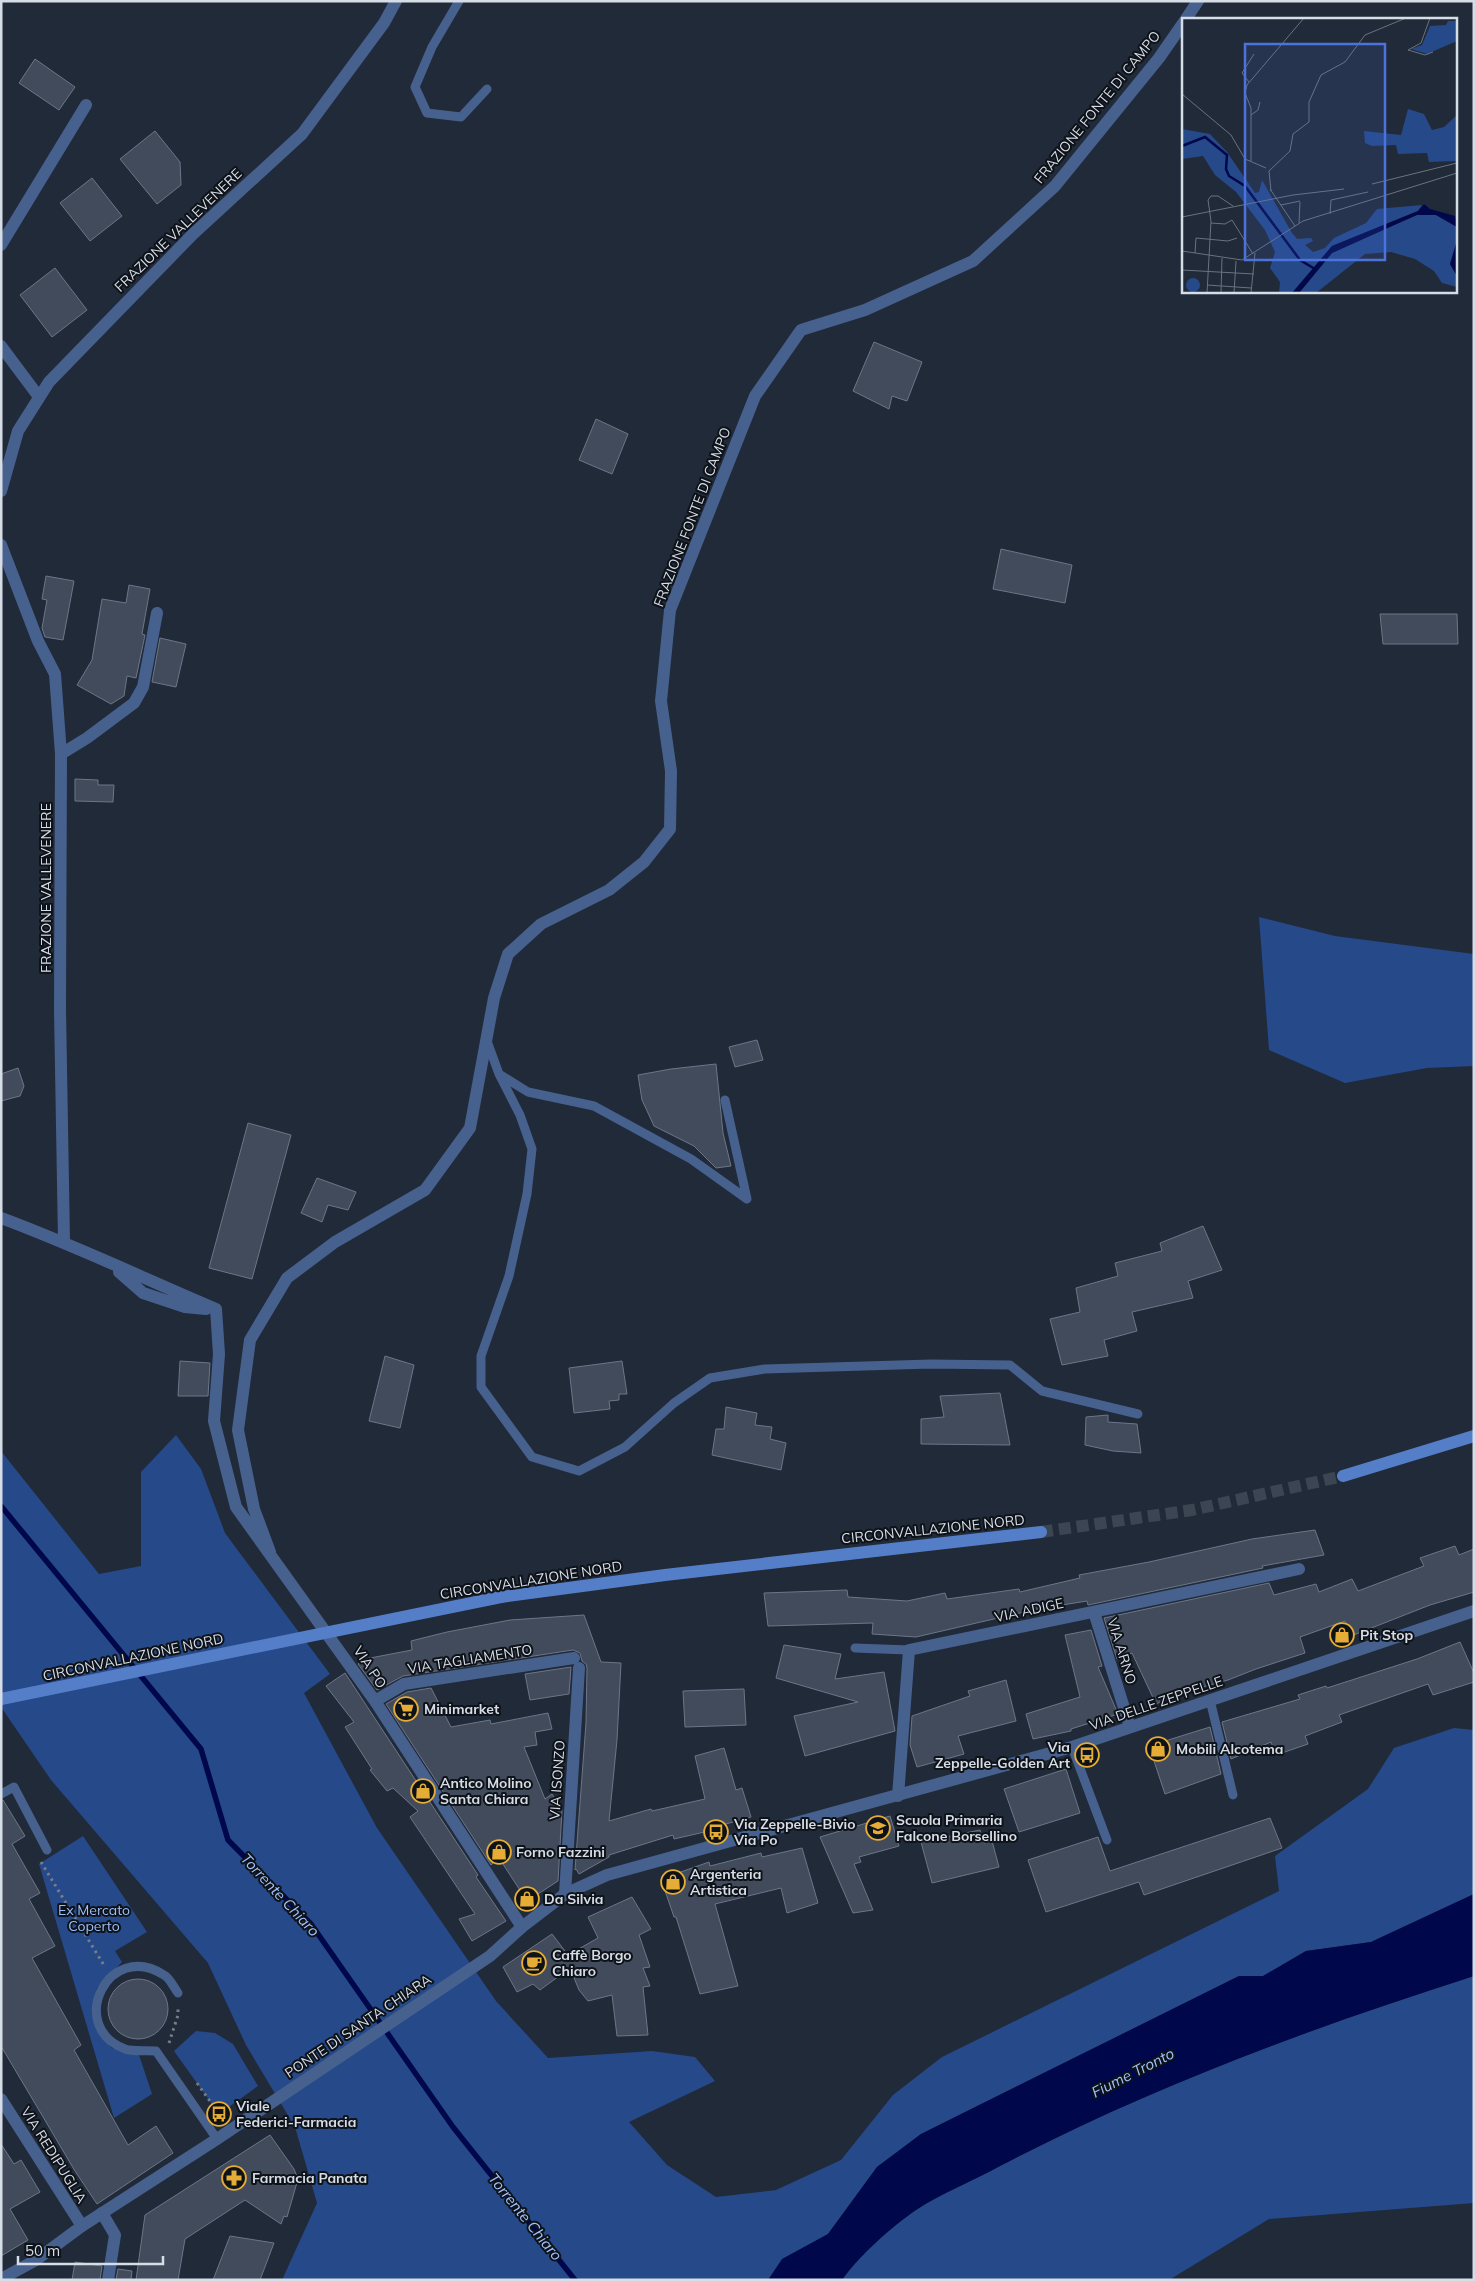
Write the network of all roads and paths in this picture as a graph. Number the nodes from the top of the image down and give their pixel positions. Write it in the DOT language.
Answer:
graph roads {
  1 [pos="459,1"];
  2 [pos="1198,1"];
  3 [pos="395,4"];
  4 [pos="1186,18"];
  5 [pos="1182,24"];
  6 [pos="487,89"];
  7 [pos="86,105"];
  8 [pos="1,245"];
  9 [pos="1,346"];
  10 [pos="39,397"];
  11 [pos="1,491"];
  12 [pos="1,545"];
  13 [pos="157,613"];
  14 [pos="61,754"];
  15 [pos="487,1040"];
  16 [pos="499,1074"];
  17 [pos="725,1100"];
  18 [pos="1,1218"];
  19 [pos="64,1241"];
  20 [pos="1138,1414"];
  21 [pos="1474,1436"];
  22 [pos="1343,1476"];
  23 [pos="1041,1532"];
  24 [pos="270,1552"];
  25 [pos="1299,1569"];
  26 [pos="1474,1611"];
  27 [pos="1094,1612"];
  28 [pos="855,1648"];
  29 [pos="908,1650"];
  30 [pos="577,1663"];
  31 [pos="1,1699"];
  32 [pos="375,1700"];
  33 [pos="1210,1700"];
  34 [pos="1130,1727"];
  35 [pos="1072,1747"];
  36 [pos="1,1794"];
  37 [pos="1233,1795"];
  38 [pos="898,1796"];
  39 [pos="40,1836"];
  40 [pos="1107,1840"];
  41 [pos="47,1850"];
  42 [pos="565,1894"];
  43 [pos="522,1927"];
  44 [pos="490,1956"];
  45 [pos="110,1976"];
  46 [pos="178,1993"];
  47 [pos="171,2047"];
  48 [pos="1,2099"];
  49 [pos="217,2139"];
  50 [pos="102,2213"];
  51 [pos="82,2226"];
  52 [pos="1,2280"];
  53 [pos="108,2280"];
  1 -- 6 [label="lane"];
  2 -- 4 [label="street, FRAZIONE FONTE DI CAMPO"];
  3 -- 10 [label="street, FRAZIONE VALLEVENERE"];
  5 -- 15 [label="street, FRAZIONE FONTE DI CAMPO"];
  7 -- 8 [label="street"];
  9 -- 10 [label="street"];
  10 -- 11 [label="street, FRAZIONE VALLEVENERE"];
  12 -- 14 [label="street, FRAZIONE VALLEVENERE"];
  13 -- 14 [label="street"];
  14 -- 19 [label="street, FRAZIONE VALLEVENERE"];
  15 -- 16 [label="lane"];
  15 -- 24 [label="street, FRAZIONE FONTE DI CAMPO"];
  16 -- 17 [label="lane"];
  16 -- 20 [label="lane"];
  18 -- 19 [label="street"];
  19 -- 24 [label="street"];
  21 -- 22 [label="main road"];
  23 -- 31 [label="main road, CIRCONVALLAZIONE NORD, bridge"];
  24 -- 32 [label="street, VIA PO"];
  25 -- 27 [label="street, VIA ADIGE"];
  26 -- 33 [label="street, VIA DELLE ZEPPELLE"];
  27 -- 29 [label="street, VIA ADIGE"];
  27 -- 34 [label="street, VIA ARNO"];
  28 -- 29 [label="lane"];
  29 -- 38 [label="street"];
  30 -- 32 [label="street, VIA TAGLIAMENTO"];
  30 -- 42 [label="street, VIA ISONZO"];
  32 -- 43 [label="street, VIA PO"];
  33 -- 34 [label="street, VIA DELLE ZEPPELLE"];
  33 -- 37 [label="lane"];
  34 -- 35 [label="street, VIA DELLE ZEPPELLE"];
  35 -- 38 [label="street, VIA DELLE ZEPPELLE"];
  35 -- 40 [label="lane"];
  36 -- 39 [label="lane"];
  38 -- 42 [label="street, VIA DELLE ZEPPELLE"];
  39 -- 41 [label="lane"];
  39 -- 45 [label="path"];
  42 -- 43 [label="street, VIA DELLE ZEPPELLE"];
  43 -- 44 [label="street, VIA DELLE ZEPPELLE"];
  44 -- 49 [label="street, PONTE DI SANTA CHIARA"];
  45 -- 46 [label="lane"];
  45 -- 49 [label="lane"];
  46 -- 47 [label="path"];
  48 -- 51 [label="street, VIA REDIPUGLIA"];
  49 -- 50 [label="street, PONTE DI SANTA CHIARA"];
  50 -- 51 [label="street, PONTE DI SANTA CHIARA"];
  50 -- 53 [label="street"];
  51 -- 52 [label="street, PONTE DI SANTA CHIARA"];
}
